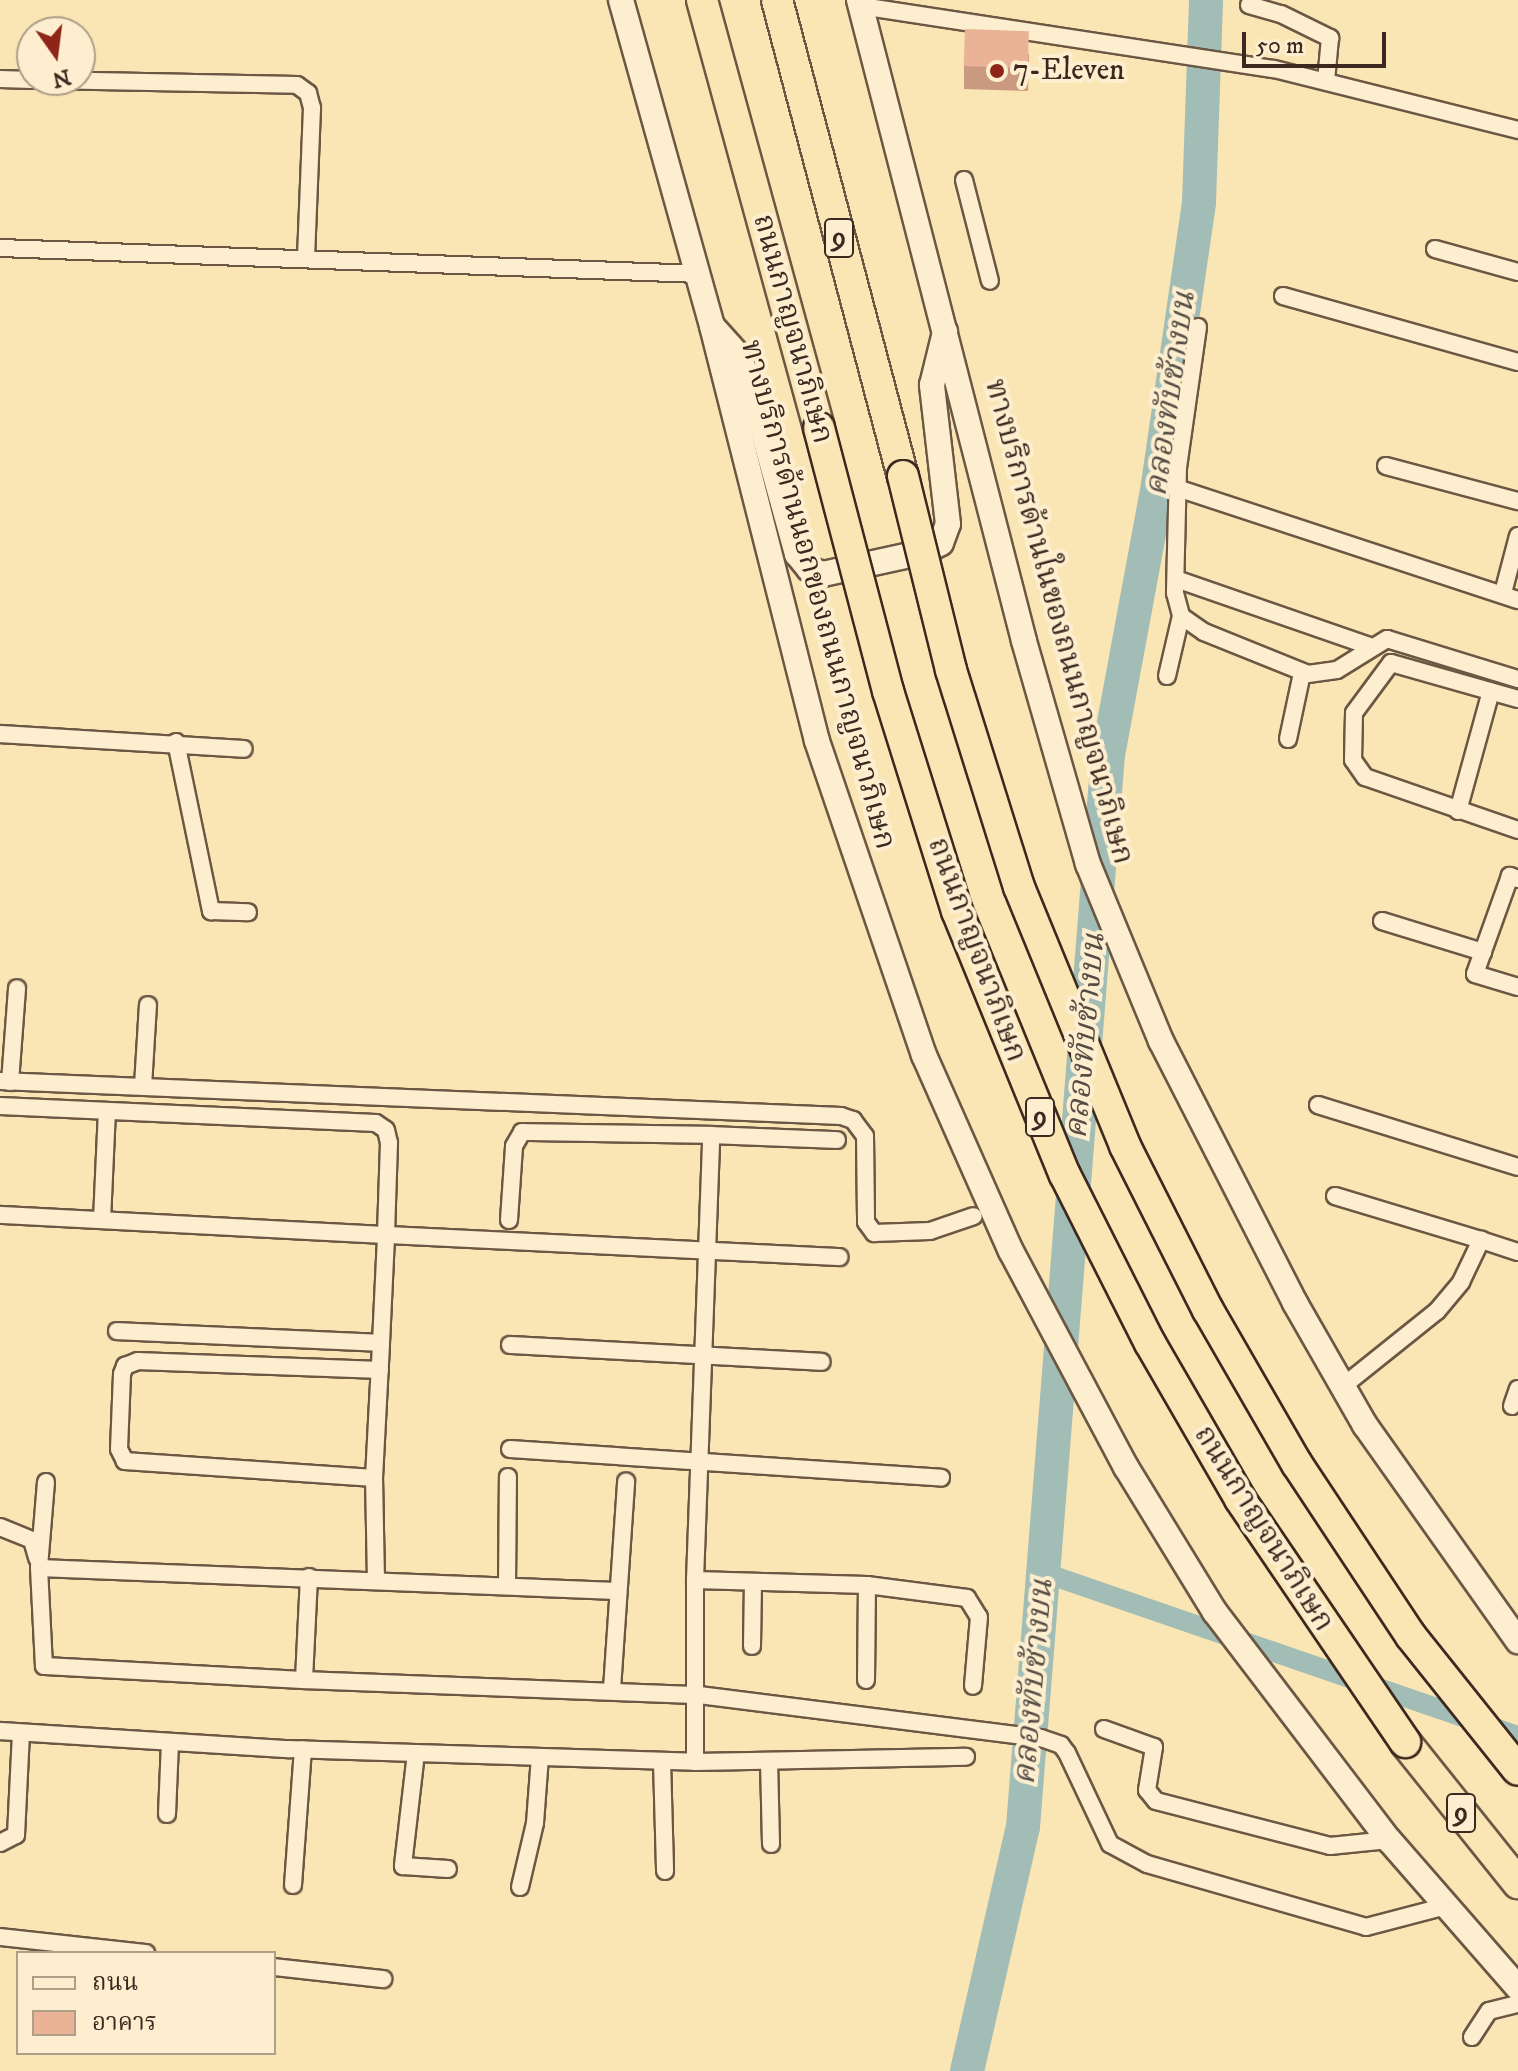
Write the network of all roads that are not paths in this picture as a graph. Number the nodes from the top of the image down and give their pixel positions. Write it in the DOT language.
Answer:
graph roads {
  1 [pos="621,0"];
  2 [pos="702,0"];
  3 [pos="777,0"];
  4 [pos="860,3"];
  5 [pos="1249,5"];
  6 [pos="96,81"];
  7 [pos="1326,81"];
  8 [pos="1518,130"];
  9 [pos="964,180"];
  10 [pos="0,248"];
  11 [pos="1435,249"];
  12 [pos="306,259"];
  13 [pos="1518,272"];
  14 [pos="698,274"];
  15 [pos="990,281"];
  16 [pos="1283,296"];
  17 [pos="712,326"];
  18 [pos="1198,327"];
  19 [pos="945,332"];
  20 [pos="1518,362"];
  21 [pos="1386,466"];
  22 [pos="1177,488"];
  23 [pos="1518,501"];
  24 [pos="1518,536"];
  25 [pos="1176,579"];
  26 [pos="1510,596"];
  27 [pos="1181,616"];
  28 [pos="1370,646"];
  29 [pos="1302,673"];
  30 [pos="1167,676"];
  31 [pos="1518,679"];
  32 [pos="1491,691"];
  33 [pos="1518,699"];
  34 [pos="0,734"];
  35 [pos="1288,739"];
  36 [pos="176,742"];
  37 [pos="244,749"];
  38 [pos="1458,811"];
  39 [pos="1518,830"];
  40 [pos="1518,879"];
  41 [pos="248,912"];
  42 [pos="1382,921"];
  43 [pos="1483,952"];
  44 [pos="1518,987"];
  45 [pos="17,988"];
  46 [pos="148,1005"];
  47 [pos="5,1081"];
  48 [pos="143,1086"];
  49 [pos="1318,1105"];
  50 [pos="0,1106"];
  51 [pos="107,1111"];
  52 [pos="711,1135"];
  53 [pos="837,1140"];
  54 [pos="1518,1167"];
  55 [pos="1335,1196"];
  56 [pos="0,1215"];
  57 [pos="974,1216"];
  58 [pos="102,1220"];
  59 [pos="509,1220"];
  60 [pos="386,1235"];
  61 [pos="1481,1240"];
  62 [pos="708,1252"];
  63 [pos="1518,1252"];
  64 [pos="839,1257"];
  65 [pos="117,1331"];
  66 [pos="381,1343"];
  67 [pos="510,1345"];
  68 [pos="706,1355"];
  69 [pos="822,1362"];
  70 [pos="380,1370"];
  71 [pos="1342,1387"];
  72 [pos="1518,1389"];
  73 [pos="1512,1406"];
  74 [pos="510,1449"];
  75 [pos="699,1463"];
  76 [pos="508,1477"];
  77 [pos="374,1478"];
  78 [pos="941,1478"];
  79 [pos="626,1481"];
  80 [pos="46,1482"];
  81 [pos="0,1527"];
  82 [pos="39,1568"];
  83 [pos="309,1577"];
  84 [pos="695,1580"];
  85 [pos="376,1581"];
  86 [pos="753,1582"];
  87 [pos="867,1585"];
  88 [pos="507,1586"];
  89 [pos="617,1591"];
  90 [pos="1518,1641"];
  91 [pos="752,1646"];
  92 [pos="304,1680"];
  93 [pos="866,1680"];
  94 [pos="973,1686"];
  95 [pos="612,1689"];
  96 [pos="699,1695"];
  97 [pos="1104,1729"];
  98 [pos="0,1731"];
  99 [pos="21,1733"];
  100 [pos="170,1742"];
  101 [pos="303,1749"];
  102 [pos="416,1753"];
  103 [pos="540,1757"];
  104 [pos="966,1757"];
  105 [pos="662,1761"];
  106 [pos="769,1761"];
  107 [pos="695,1762"];
  108 [pos="1518,1770"];
  109 [pos="167,1814"];
  110 [pos="1389,1840"];
  111 [pos="0,1843"];
  112 [pos="771,1844"];
  113 [pos="448,1869"];
  114 [pos="665,1871"];
  115 [pos="1518,1883"];
  116 [pos="293,1885"];
  117 [pos="520,1887"];
  118 [pos="1446,1906"];
  119 [pos="0,1937"];
  120 [pos="128,1951"];
  121 [pos="276,1967"];
  122 [pos="383,1979"];
  123 [pos="1518,1988"];
  124 [pos="1518,2004"];
  125 [pos="1472,2037"];
  1 -- 14 [label="main road, ทางบริการด้านนอกของถนนกาญจนาภิเษก"];
  2 -- 115 [label="highway, ถนนกาญจนาภิเษก / 9, bridge"];
  3 -- 108 [label="highway, ถนนกาญจนาภิเษก / 9, bridge"];
  4 -- 7 [label="street"];
  4 -- 19 [label="main road, ทางบริการด้านในของถนนกาญจนาภิเษก"];
  5 -- 7 [label="street"];
  6 -- 12 [label="street"];
  7 -- 8 [label="street"];
  9 -- 15 [label="street"];
  10 -- 12 [label="street"];
  11 -- 13 [label="street"];
  12 -- 14 [label="street"];
  14 -- 17 [label="main road, ทางบริการด้านนอกของถนนกาญจนาภิเษก"];
  16 -- 20 [label="street"];
  17 -- 19 [label="main road"];
  17 -- 110 [label="main road, ทางบริการด้านนอกของถนนกาญจนาภิเษก"];
  18 -- 22 [label="street"];
  19 -- 71 [label="main road, ทางบริการด้านในของถนนกาญจนาภิเษก"];
  21 -- 23 [label="street"];
  22 -- 25 [label="street"];
  22 -- 26 [label="street"];
  24 -- 26 [label="street"];
  25 -- 27 [label="street"];
  25 -- 28 [label="street"];
  27 -- 29 [label="street"];
  27 -- 30 [label="street"];
  28 -- 29 [label="street"];
  28 -- 31 [label="street"];
  29 -- 35 [label="street"];
  32 -- 33 [label="street"];
  32 -- 38 [label="street"];
  32 -- 38 [label="street"];
  34 -- 36 [label="street"];
  36 -- 37 [label="street"];
  36 -- 41 [label="street"];
  38 -- 39 [label="street"];
  40 -- 43 [label="street"];
  42 -- 43 [label="street"];
  43 -- 44 [label="street"];
  45 -- 47 [label="street"];
  46 -- 48 [label="street"];
  47 -- 48 [label="street"];
  48 -- 57 [label="street"];
  49 -- 54 [label="street"];
  50 -- 51 [label="street"];
  51 -- 58 [label="street"];
  51 -- 60 [label="street"];
  52 -- 53 [label="street"];
  52 -- 59 [label="street"];
  52 -- 62 [label="street"];
  55 -- 61 [label="street"];
  56 -- 58 [label="street"];
  58 -- 60 [label="street"];
  60 -- 62 [label="street"];
  60 -- 66 [label="street"];
  61 -- 63 [label="street"];
  61 -- 71 [label="street"];
  62 -- 64 [label="street"];
  62 -- 68 [label="street"];
  65 -- 66 [label="street"];
  66 -- 70 [label="street"];
  67 -- 68 [label="street"];
  68 -- 69 [label="street"];
  68 -- 75 [label="street"];
  70 -- 77 [label="street"];
  70 -- 77 [label="street"];
  71 -- 90 [label="main road, ทางบริการด้านในของถนนกาญจนาภิเษก"];
  72 -- 73 [label="street"];
  74 -- 75 [label="street"];
  75 -- 78 [label="street"];
  75 -- 84 [label="street"];
  76 -- 88 [label="street"];
  77 -- 85 [label="street"];
  79 -- 89 [label="street"];
  80 -- 82 [label="street"];
  81 -- 82 [label="street"];
  82 -- 83 [label="street"];
  82 -- 92 [label="street"];
  83 -- 85 [label="street"];
  83 -- 92 [label="street"];
  84 -- 86 [label="street"];
  84 -- 96 [label="street"];
  85 -- 88 [label="street"];
  86 -- 87 [label="street"];
  86 -- 91 [label="street"];
  87 -- 93 [label="street"];
  87 -- 94 [label="street"];
  88 -- 89 [label="street"];
  89 -- 95 [label="street"];
  92 -- 95 [label="street"];
  95 -- 96 [label="street"];
  96 -- 107 [label="street"];
  96 -- 118 [label="street"];
  97 -- 110 [label="street"];
  98 -- 99 [label="street"];
  99 -- 100 [label="street"];
  99 -- 111 [label="street"];
  100 -- 101 [label="street"];
  100 -- 109 [label="street"];
  101 -- 102 [label="street"];
  101 -- 116 [label="street"];
  102 -- 103 [label="street"];
  102 -- 113 [label="street"];
  103 -- 105 [label="street"];
  103 -- 117 [label="street"];
  104 -- 106 [label="street"];
  105 -- 107 [label="street"];
  105 -- 114 [label="street"];
  106 -- 107 [label="street"];
  106 -- 112 [label="street"];
  110 -- 118 [label="main road, ทางบริการด้านนอกของถนนกาญจนาภิเษก"];
  118 -- 123 [label="main road, ทางบริการด้านนอกของถนนกาญจนาภิเษก"];
  119 -- 120 [label="street"];
  121 -- 122 [label="street"];
  124 -- 125 [label="street"];
}
